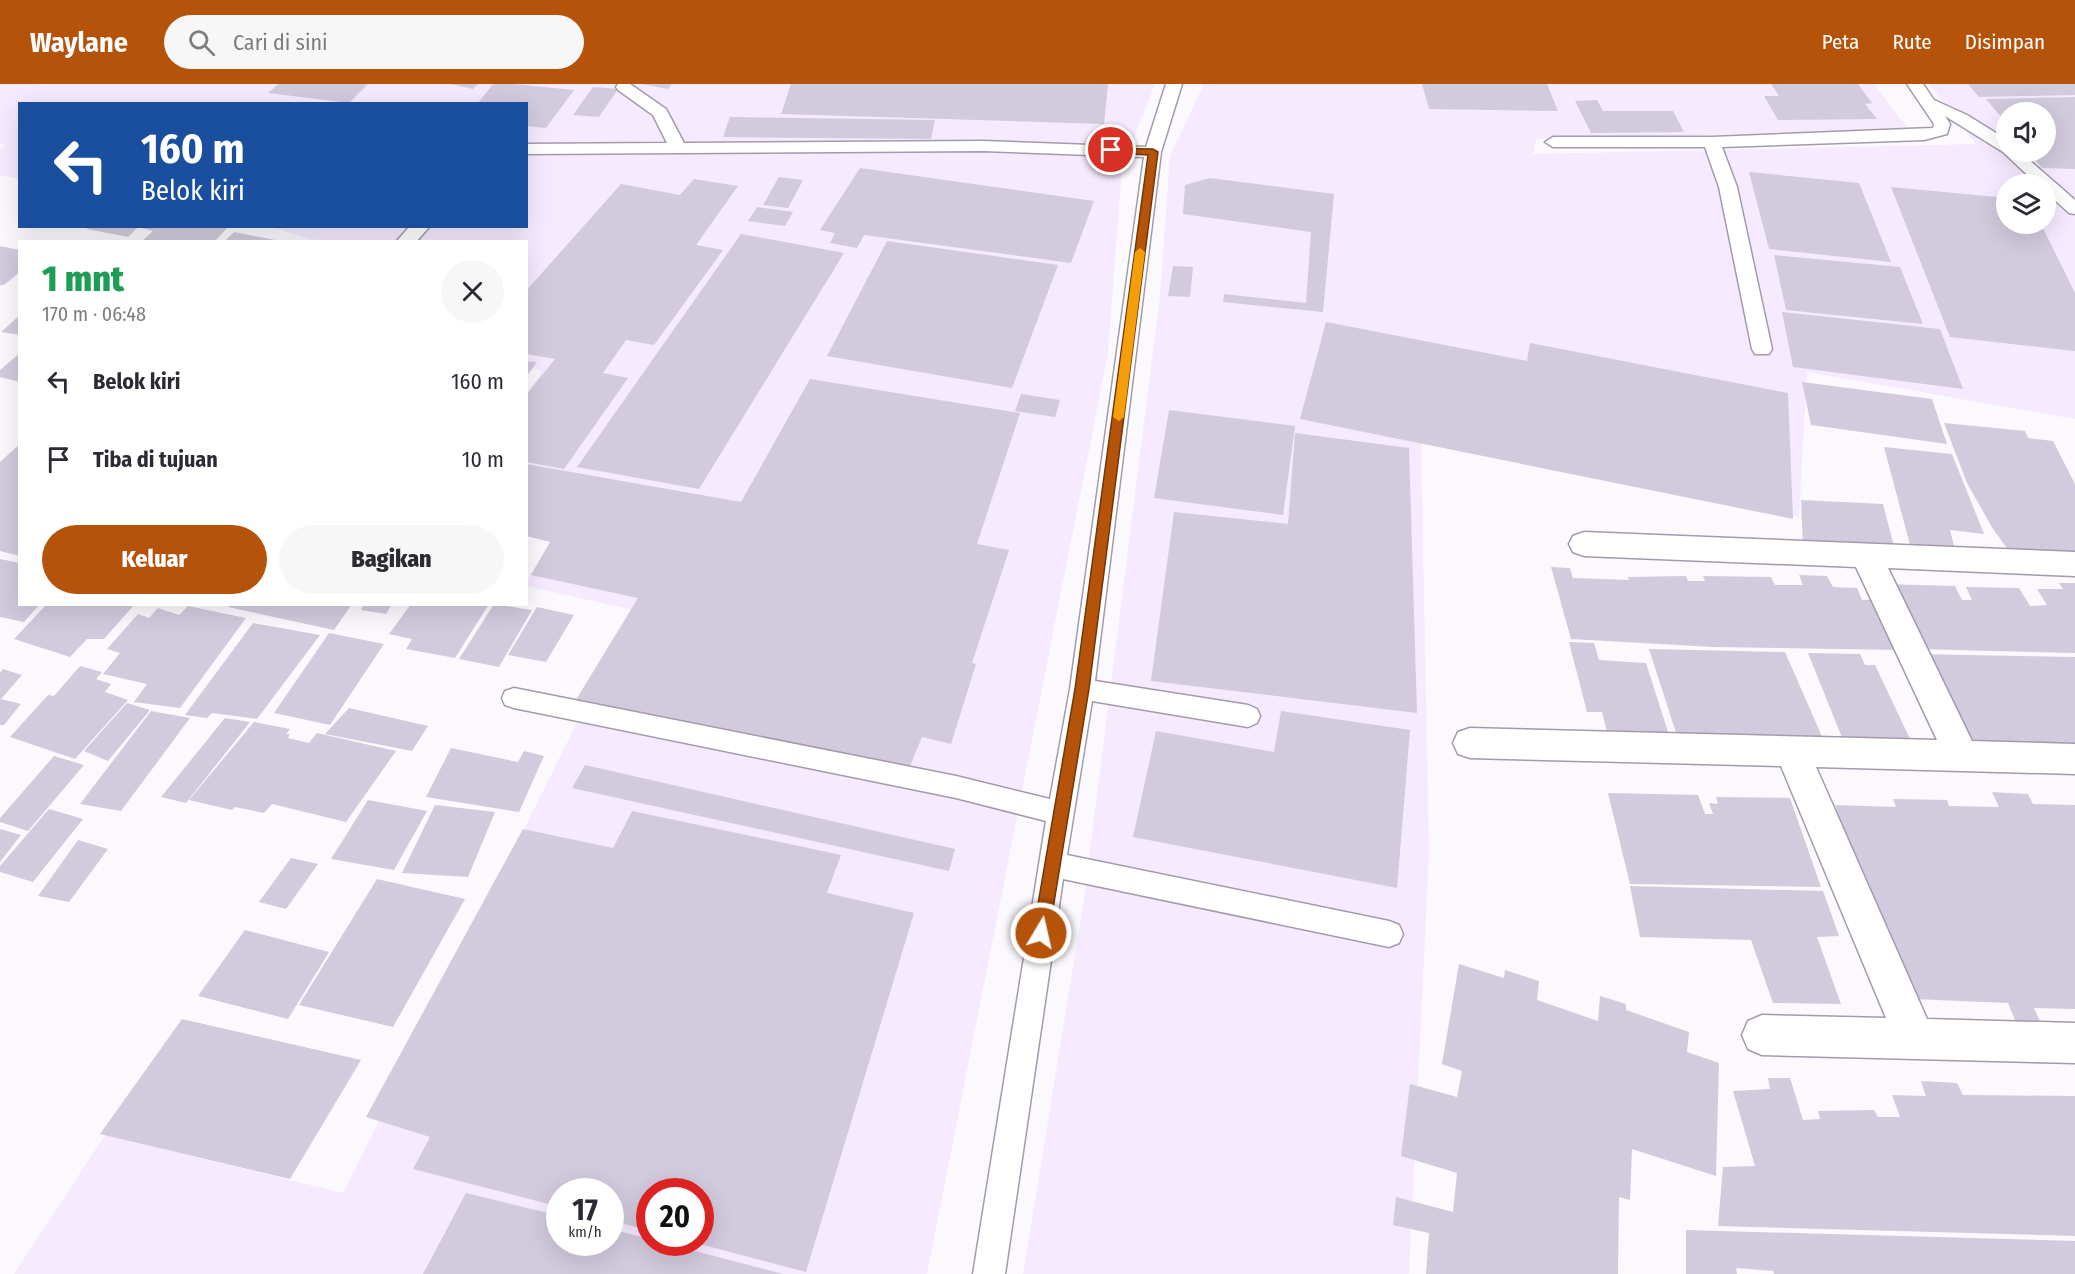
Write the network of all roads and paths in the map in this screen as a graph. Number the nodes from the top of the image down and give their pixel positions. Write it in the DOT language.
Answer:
graph roads {
  1 [pos="1174,84"];
  2 [pos="1915,84"];
  3 [pos="624,87"];
  4 [pos="1931,104"];
  5 [pos="1996,138"];
  6 [pos="1553,142"];
  7 [pos="1712,142"];
  8 [pos="678,148"];
  9 [pos="528,149"];
  10 [pos="1153,152"];
  11 [pos="2022,162"];
  12 [pos="2075,209"];
  13 [pos="419,228"];
  14 [pos="407,240"];
  15 [pos="1762,349"];
  16 [pos="1584,544"];
  17 [pos="1866,555"];
  18 [pos="2075,564"];
  19 [pos="1082,689"];
  20 [pos="514,698"];
  21 [pos="1248,716"];
  22 [pos="1470,743"];
  23 [pos="1792,751"];
  24 [pos="1962,756"];
  25 [pos="2075,759"];
  26 [pos="1060,813"];
  27 [pos="1052,864"];
  28 [pos="1389,934"];
  29 [pos="1762,1035"];
  30 [pos="1915,1039"];
  31 [pos="2075,1043"];
  32 [pos="989,1274"];
  1 -- 10 [label="lane"];
  2 -- 4 [label="lane"];
  3 -- 8 [label="lane"];
  4 -- 5 [label="lane"];
  4 -- 7 [label="lane"];
  6 -- 7 [label="lane"];
  7 -- 15 [label="lane"];
  8 -- 9 [label="lane"];
  8 -- 10 [label="lane"];
  10 -- 19 [label="lane"];
  11 -- 12 [label="lane"];
  13 -- 14 [label="lane"];
  16 -- 17 [label="street"];
  17 -- 18 [label="street"];
  17 -- 24 [label="street"];
  19 -- 21 [label="lane"];
  19 -- 26 [label="lane"];
  20 -- 26 [label="lane"];
  22 -- 23 [label="street"];
  23 -- 24 [label="street"];
  23 -- 30 [label="street"];
  24 -- 25 [label="street"];
  26 -- 27 [label="lane"];
  27 -- 28 [label="lane"];
  27 -- 32 [label="lane"];
  29 -- 30 [label="street"];
  30 -- 31 [label="street"];
}
